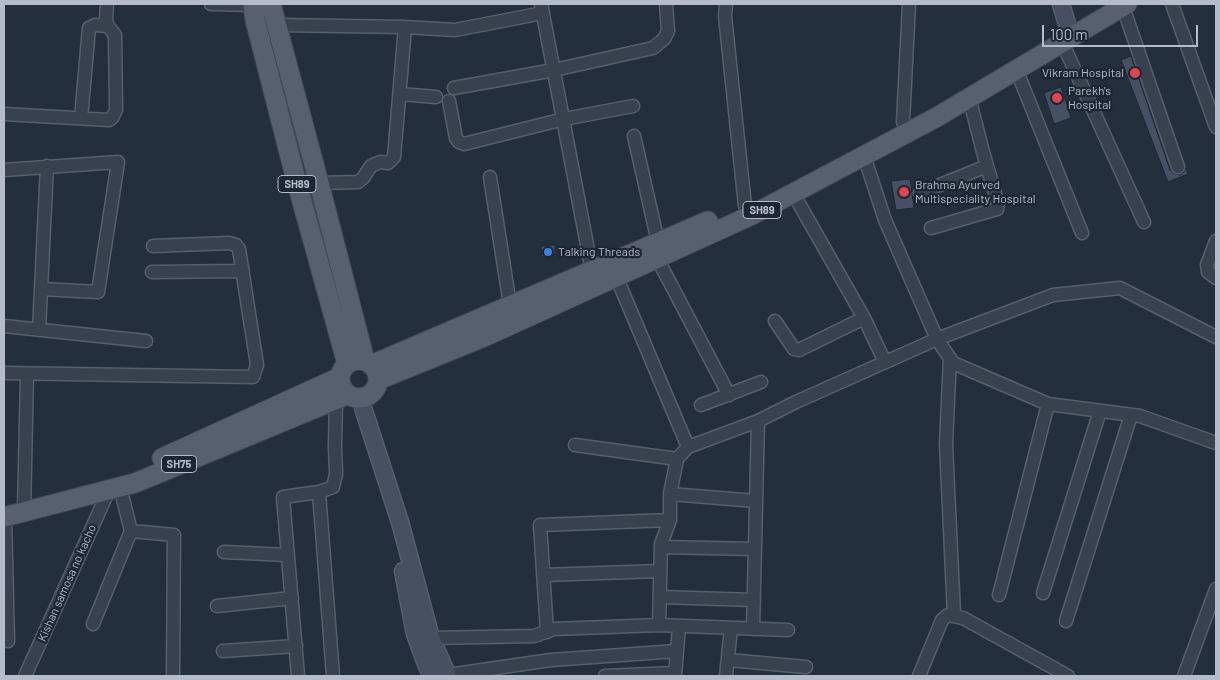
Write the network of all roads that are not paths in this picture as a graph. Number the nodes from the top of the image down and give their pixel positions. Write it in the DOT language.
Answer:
graph roads {
  1 [pos="107,4"];
  2 [pos="211,4"];
  3 [pos="259,4"];
  4 [pos="666,4"];
  5 [pos="726,4"];
  6 [pos="909,4"];
  7 [pos="1061,4"];
  8 [pos="1101,4"];
  9 [pos="1172,4"];
  10 [pos="1125,5"];
  11 [pos="542,8"];
  12 [pos="108,26"];
  13 [pos="277,26"];
  14 [pos="406,27"];
  15 [pos="1064,33"];
  16 [pos="1016,69"];
  17 [pos="554,70"];
  18 [pos="454,88"];
  19 [pos="400,94"];
  20 [pos="969,97"];
  21 [pos="633,106"];
  22 [pos="4,114"];
  23 [pos="81,118"];
  24 [pos="564,119"];
  25 [pos="903,122"];
  26 [pos="1216,127"];
  27 [pos="634,136"];
  28 [pos="864,156"];
  29 [pos="47,166"];
  30 [pos="987,166"];
  31 [pos="1178,167"];
  32 [pos="4,170"];
  33 [pos="490,177"];
  34 [pos="296,180"];
  35 [pos="319,183"];
  36 [pos="920,193"];
  37 [pos="793,194"];
  38 [pos="745,206"];
  39 [pos="1144,222"];
  40 [pos="931,228"];
  41 [pos="1082,233"];
  42 [pos="1216,241"];
  43 [pos="152,246"];
  44 [pos="658,250"];
  45 [pos="592,270"];
  46 [pos="243,271"];
  47 [pos="152,272"];
  48 [pos="616,276"];
  49 [pos="1216,278"];
  50 [pos="41,289"];
  51 [pos="510,305"];
  52 [pos="864,318"];
  53 [pos="775,321"];
  54 [pos="4,326"];
  55 [pos="40,330"];
  56 [pos="1216,338"];
  57 [pos="938,339"];
  58 [pos="146,341"];
  59 [pos="950,358"];
  60 [pos="885,362"];
  61 [pos="360,369"];
  62 [pos="4,373"];
  63 [pos="28,374"];
  64 [pos="761,382"];
  65 [pos="729,395"];
  66 [pos="349,397"];
  67 [pos="1048,404"];
  68 [pos="702,405"];
  69 [pos="1100,411"];
  70 [pos="1131,415"];
  71 [pos="758,421"];
  72 [pos="1216,443"];
  73 [pos="574,445"];
  74 [pos="688,447"];
  75 [pos="677,459"];
  76 [pos="115,489"];
  77 [pos="319,492"];
  78 [pos="670,494"];
  79 [pos="756,501"];
  80 [pos="25,507"];
  81 [pos="4,513"];
  82 [pos="670,520"];
  83 [pos="132,531"];
  84 [pos="661,547"];
  85 [pos="755,549"];
  86 [pos="224,552"];
  87 [pos="287,555"];
  88 [pos="660,571"];
  89 [pos="544,575"];
  90 [pos="1216,589"];
  91 [pos="1043,593"];
  92 [pos="999,595"];
  93 [pos="660,596"];
  94 [pos="292,598"];
  95 [pos="754,600"];
  96 [pos="217,606"];
  97 [pos="954,615"];
  98 [pos="1066,621"];
  99 [pos="93,624"];
  100 [pos="659,625"];
  101 [pos="679,626"];
  102 [pos="730,628"];
  103 [pos="753,628"];
  104 [pos="788,630"];
  105 [pos="547,632"];
  106 [pos="431,638"];
  107 [pos="8,641"];
  108 [pos="296,646"];
  109 [pos="223,651"];
  110 [pos="677,651"];
  111 [pos="728,660"];
  112 [pos="806,667"];
  113 [pos="675,674"];
  114 [pos="25,676"];
  115 [pos="173,676"];
  116 [pos="298,676"];
  117 [pos="333,676"];
  118 [pos="443,676"];
  119 [pos="605,676"];
  120 [pos="726,676"];
  121 [pos="919,676"];
  122 [pos="1068,676"];
  123 [pos="1184,676"];
  1 -- 12 [label="street"];
  2 -- 3 [label="street"];
  3 -- 13 [label="main road, SH89"];
  3 -- 34 [label="main road, SH89"];
  4 -- 17 [label="street"];
  5 -- 38 [label="street"];
  6 -- 25 [label="street"];
  7 -- 15 [label="street"];
  8 -- 15 [label="main road, SH89"];
  9 -- 26 [label="street"];
  10 -- 15 [label="main road, SH89"];
  10 -- 31 [label="street"];
  11 -- 14 [label="street"];
  11 -- 17 [label="street"];
  12 -- 23 [label="street"];
  12 -- 23 [label="street"];
  13 -- 14 [label="street"];
  13 -- 35 [label="main road, SH89"];
  14 -- 19 [label="street"];
  15 -- 16 [label="main road, SH89"];
  15 -- 25 [label="main road, SH89"];
  15 -- 39 [label="street"];
  16 -- 20 [label="main road, SH89"];
  16 -- 41 [label="street"];
  17 -- 18 [label="street"];
  17 -- 24 [label="street"];
  19 -- 24 [label="street"];
  19 -- 35 [label="street"];
  20 -- 28 [label="main road, SH89"];
  20 -- 30 [label="street"];
  21 -- 24 [label="street"];
  22 -- 23 [label="street"];
  24 -- 45 [label="street"];
  25 -- 38 [label="main road, SH89"];
  27 -- 44 [label="street"];
  28 -- 37 [label="main road, SH89"];
  28 -- 57 [label="street"];
  29 -- 32 [label="street"];
  29 -- 50 [label="street"];
  29 -- 50 [label="street"];
  30 -- 36 [label="street"];
  30 -- 40 [label="street"];
  33 -- 51 [label="street"];
  34 -- 35 [label="street"];
  34 -- 61 [label="main road, SH89"];
  35 -- 61 [label="main road, SH89"];
  37 -- 44 [label="main road, SH89"];
  37 -- 52 [label="street"];
  38 -- 44 [label="main road, SH89"];
  42 -- 49 [label="street"];
  43 -- 46 [label="street"];
  44 -- 45 [label="main road, SH89"];
  44 -- 48 [label="main road, SH89"];
  44 -- 65 [label="street"];
  45 -- 51 [label="main road, SH89"];
  46 -- 47 [label="street"];
  46 -- 63 [label="street"];
  48 -- 61 [label="main road, SH89"];
  48 -- 74 [label="street"];
  50 -- 55 [label="street"];
  51 -- 61 [label="main road, SH89"];
  52 -- 53 [label="street"];
  52 -- 60 [label="street"];
  54 -- 55 [label="street"];
  55 -- 58 [label="street"];
  56 -- 57 [label="street"];
  57 -- 59 [label="street"];
  57 -- 60 [label="street"];
  59 -- 67 [label="street"];
  59 -- 97 [label="street"];
  60 -- 71 [label="street"];
  61 -- 66 [label="main road"];
  61 -- 66 [label="main road"];
  61 -- 80 [label="main road, SH75"];
  62 -- 63 [label="street"];
  63 -- 80 [label="street"];
  64 -- 65 [label="street"];
  65 -- 68 [label="street"];
  66 -- 76 [label="main road, SH75"];
  66 -- 77 [label="street"];
  66 -- 106 [label="street"];
  66 -- 118 [label="street"];
  67 -- 69 [label="street"];
  67 -- 92 [label="street"];
  69 -- 70 [label="street"];
  69 -- 91 [label="street"];
  70 -- 72 [label="street"];
  70 -- 98 [label="street"];
  71 -- 74 [label="street"];
  71 -- 79 [label="street"];
  73 -- 75 [label="street"];
  74 -- 75 [label="street"];
  75 -- 78 [label="street"];
  76 -- 80 [label="main road, SH75"];
  76 -- 83 [label="street"];
  76 -- 114 [label="street, Kishan samosa no kacho"];
  77 -- 87 [label="street"];
  77 -- 117 [label="street"];
  78 -- 79 [label="street"];
  78 -- 82 [label="street"];
  79 -- 85 [label="street"];
  80 -- 81 [label="main road, SH75"];
  81 -- 107 [label="street"];
  82 -- 84 [label="street"];
  82 -- 89 [label="street"];
  83 -- 99 [label="street"];
  83 -- 115 [label="street"];
  84 -- 85 [label="street"];
  84 -- 88 [label="street"];
  85 -- 95 [label="street"];
  86 -- 87 [label="street"];
  87 -- 94 [label="street"];
  88 -- 89 [label="street"];
  88 -- 93 [label="street"];
  89 -- 105 [label="street"];
  90 -- 123 [label="street"];
  93 -- 95 [label="street"];
  93 -- 100 [label="street"];
  94 -- 96 [label="street"];
  94 -- 108 [label="street"];
  95 -- 103 [label="street"];
  97 -- 121 [label="street"];
  97 -- 122 [label="street"];
  100 -- 101 [label="street"];
  100 -- 105 [label="street"];
  101 -- 102 [label="street"];
  101 -- 110 [label="street"];
  102 -- 103 [label="street"];
  102 -- 111 [label="street"];
  103 -- 104 [label="street"];
  105 -- 106 [label="street"];
  106 -- 118 [label="street"];
  108 -- 109 [label="street"];
  108 -- 116 [label="street"];
  110 -- 113 [label="street"];
  110 -- 118 [label="street"];
  111 -- 112 [label="street"];
  111 -- 120 [label="street"];
  113 -- 119 [label="street"];
}
